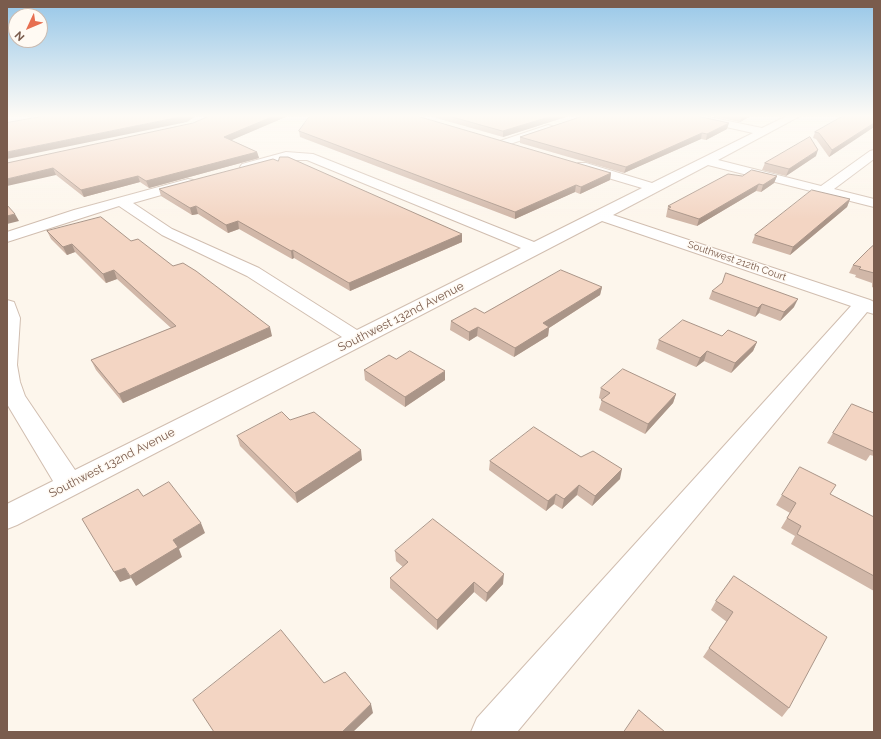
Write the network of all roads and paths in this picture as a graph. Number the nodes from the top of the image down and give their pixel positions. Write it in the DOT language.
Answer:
graph roads {
  1 [pos="727,150"];
  2 [pos="874,153"];
  3 [pos="706,161"];
  4 [pos="571,163"];
  5 [pos="858,164"];
  6 [pos="874,168"];
  7 [pos="234,170"];
  8 [pos="204,178"];
  9 [pos="654,188"];
  10 [pos="824,190"];
  11 [pos="121,201"];
  12 [pos="874,202"];
  13 [pos="600,215"];
  14 [pos="7,237"];
  15 [pos="535,248"];
  16 [pos="7,306"];
  17 [pos="869,306"];
  18 [pos="358,338"];
  19 [pos="7,364"];
  20 [pos="7,367"];
  21 [pos="70,485"];
  22 [pos="7,517"];
  23 [pos="491,732"];
  1 -- 3 [label="street, Southwest 132nd Avenue"];
  2 -- 5 [label="street"];
  3 -- 9 [label="street, Southwest 132nd Avenue"];
  3 -- 10 [label="street"];
  4 -- 9 [label="street"];
  5 -- 6 [label="street"];
  5 -- 10 [label="street"];
  7 -- 15 [label="street"];
  8 -- 11 [label="street"];
  9 -- 13 [label="street, Southwest 132nd Avenue"];
  10 -- 12 [label="street"];
  11 -- 14 [label="street"];
  11 -- 18 [label="street"];
  13 -- 15 [label="street, Southwest 132nd Avenue"];
  13 -- 17 [label="street, Southwest 212th Court"];
  15 -- 18 [label="street, Southwest 132nd Avenue"];
  16 -- 19 [label="street"];
  17 -- 23 [label="street"];
  18 -- 21 [label="street, Southwest 132nd Avenue"];
  20 -- 21 [label="street"];
  21 -- 22 [label="street, Southwest 132nd Avenue"];
}
